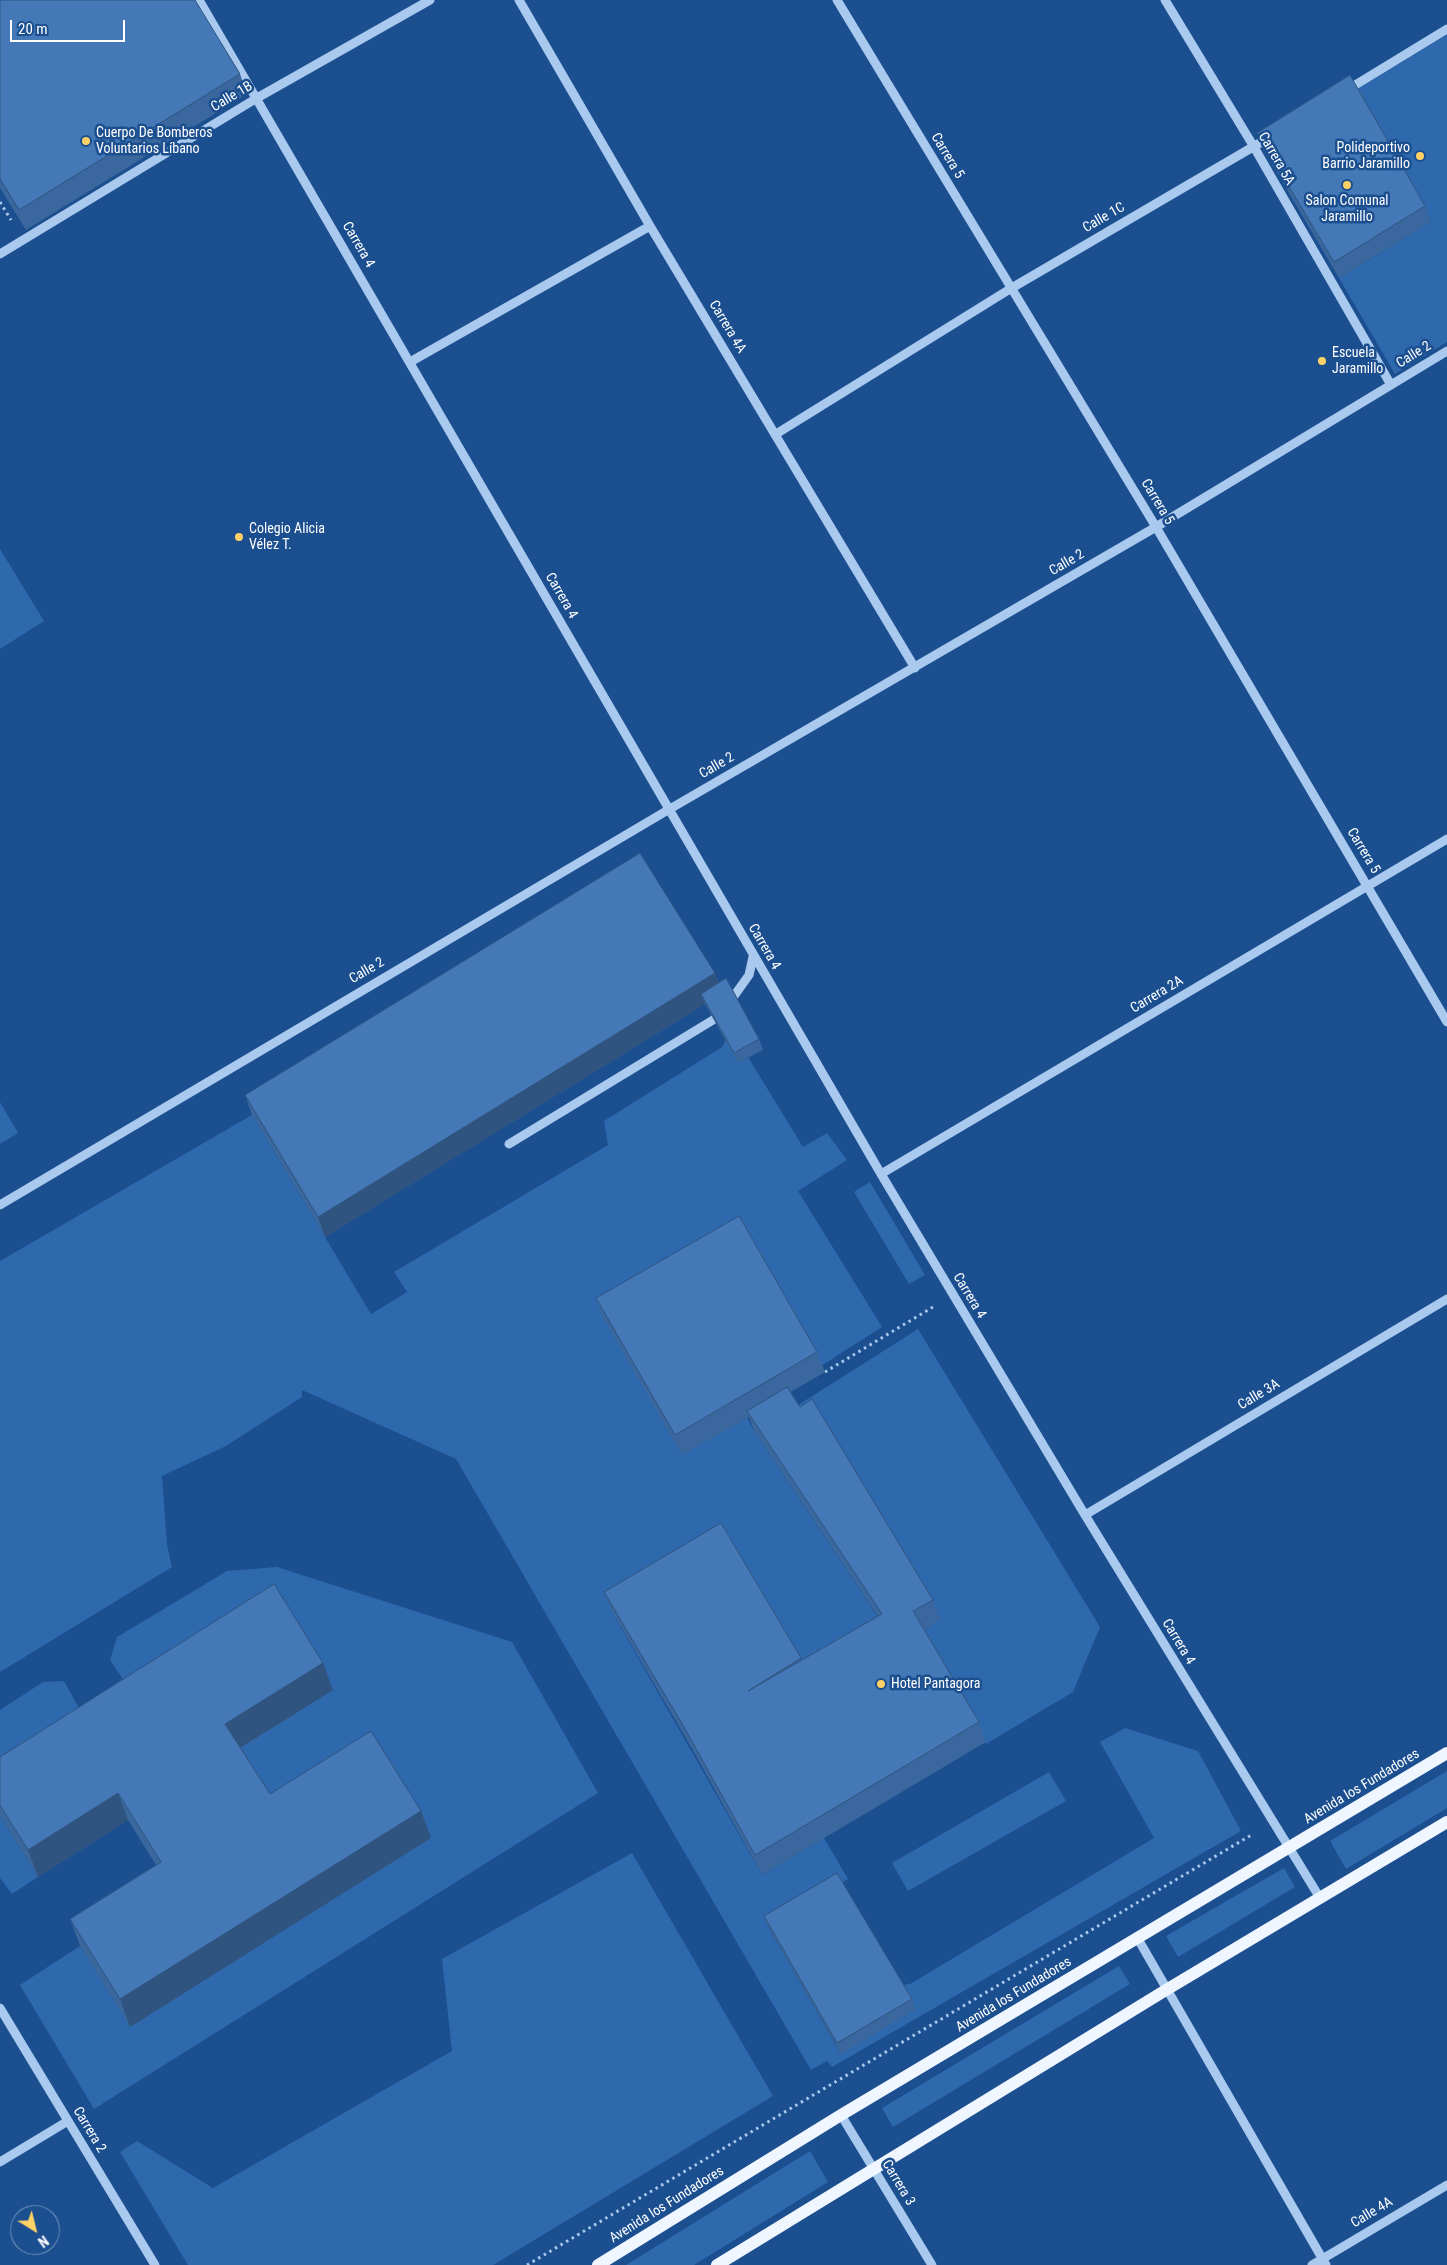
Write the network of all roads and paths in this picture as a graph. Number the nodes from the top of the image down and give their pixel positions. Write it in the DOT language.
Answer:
graph roads {
  1 [pos="199,0"];
  2 [pos="430,0"];
  3 [pos="519,0"];
  4 [pos="837,0"];
  5 [pos="1165,0"];
  6 [pos="1447,29"];
  7 [pos="1338,96"];
  8 [pos="257,98"];
  9 [pos="1279,131"];
  10 [pos="1254,147"];
  11 [pos="650,226"];
  12 [pos="0,254"];
  13 [pos="1010,289"];
  14 [pos="1447,351"];
  15 [pos="410,362"];
  16 [pos="1391,385"];
  17 [pos="776,434"];
  18 [pos="1156,527"];
  19 [pos="915,668"];
  20 [pos="668,810"];
  21 [pos="1447,839"];
  22 [pos="1368,886"];
  23 [pos="753,957"];
  24 [pos="734,996"];
  25 [pos="713,1020"];
  26 [pos="1447,1022"];
  27 [pos="510,1144"];
  28 [pos="881,1174"];
  29 [pos="0,1205"];
  30 [pos="953,1296"];
  31 [pos="1447,1299"];
  32 [pos="825,1372"];
  33 [pos="1084,1515"];
  34 [pos="1447,1753"];
  35 [pos="1273,1822"];
  36 [pos="1447,1822"];
  37 [pos="1290,1848"];
  38 [pos="1320,1898"];
  39 [pos="1138,1940"];
  40 [pos="1166,1990"];
  41 [pos="0,2008"];
  42 [pos="841,2115"];
  43 [pos="68,2122"];
  44 [pos="0,2162"];
  45 [pos="874,2169"];
  46 [pos="1447,2185"];
  47 [pos="1324,2262"];
  48 [pos="155,2265"];
  49 [pos="528,2265"];
  50 [pos="598,2265"];
  51 [pos="716,2265"];
  52 [pos="932,2265"];
  53 [pos="1312,2265"];
  1 -- 8 [label="street, Carrera 4"];
  2 -- 8 [label="street, Calle 1B"];
  3 -- 11 [label="street, Carrera 4A"];
  4 -- 13 [label="street, Carrera 5"];
  5 -- 10 [label="street, Carrera 5A"];
  6 -- 7 [label="street"];
  8 -- 12 [label="street, Calle 1B"];
  8 -- 15 [label="street, Carrera 4"];
  9 -- 10 [label="street, Calle 1C"];
  10 -- 13 [label="street, Calle 1C"];
  10 -- 16 [label="street, Carrera 5A"];
  11 -- 15 [label="street"];
  11 -- 17 [label="street, Carrera 4A"];
  13 -- 17 [label="street, Calle 1C"];
  13 -- 18 [label="street, Carrera 5"];
  14 -- 16 [label="street, Calle 2"];
  15 -- 20 [label="street, Carrera 4"];
  16 -- 18 [label="street, Calle 2"];
  17 -- 19 [label="street, Carrera 4A"];
  18 -- 19 [label="street, Calle 2"];
  18 -- 22 [label="street, Carrera 5"];
  19 -- 20 [label="street, Calle 2"];
  20 -- 23 [label="street, Carrera 4"];
  20 -- 29 [label="street, Calle 2"];
  21 -- 22 [label="street, Carrera 2A"];
  22 -- 26 [label="street, Carrera 5"];
  22 -- 28 [label="street, Carrera 2A"];
  23 -- 24 [label="street"];
  23 -- 28 [label="street, Carrera 4"];
  25 -- 27 [label="street"];
  28 -- 30 [label="street, Carrera 4"];
  30 -- 32 [label="path"];
  30 -- 33 [label="street, Carrera 4"];
  31 -- 33 [label="street, Calle 3A"];
  33 -- 35 [label="street, Carrera 4"];
  34 -- 37 [label="main road, Avenida los Fundadores"];
  35 -- 37 [label="street, Carrera 4"];
  35 -- 49 [label="path"];
  36 -- 38 [label="main road"];
  37 -- 38 [label="street, Carrera 4"];
  37 -- 39 [label="main road, Avenida los Fundadores"];
  38 -- 40 [label="main road"];
  39 -- 40 [label="street"];
  39 -- 42 [label="main road, Avenida los Fundadores"];
  40 -- 45 [label="main road"];
  40 -- 47 [label="street"];
  41 -- 43 [label="street, Carrera 2"];
  42 -- 45 [label="street, Carrera 3"];
  42 -- 50 [label="main road, Avenida los Fundadores"];
  43 -- 44 [label="street"];
  43 -- 48 [label="street, Carrera 2"];
  45 -- 51 [label="main road"];
  45 -- 52 [label="street, Carrera 3"];
  46 -- 47 [label="street, Calle 4A"];
  47 -- 53 [label="street, Calle 4A"];
}
